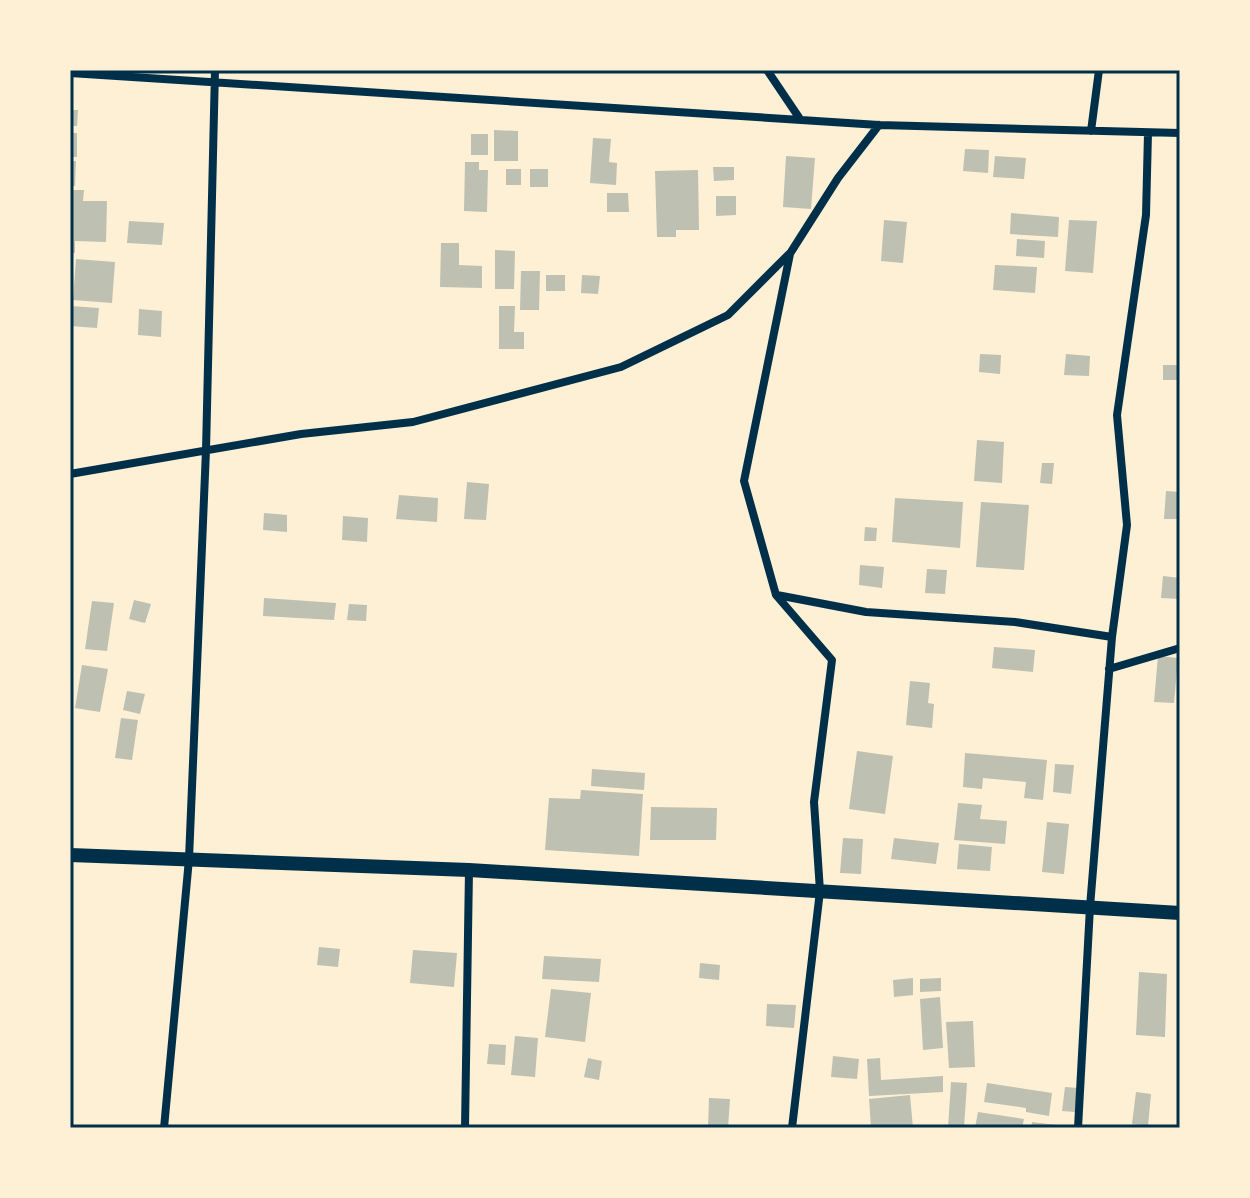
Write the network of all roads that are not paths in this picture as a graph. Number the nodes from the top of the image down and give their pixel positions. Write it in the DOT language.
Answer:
graph roads {
  1 [pos="215,70"];
  2 [pos="767,70"];
  3 [pos="1099,70"];
  4 [pos="70,73"];
  5 [pos="215,82"];
  6 [pos="800,119"];
  7 [pos="879,125"];
  8 [pos="1091,131"];
  9 [pos="1148,133"];
  10 [pos="1180,133"];
  11 [pos="791,252"];
  12 [pos="206,450"];
  13 [pos="70,474"];
  14 [pos="776,595"];
  15 [pos="1112,637"];
  16 [pos="1180,648"];
  17 [pos="1109,669"];
  18 [pos="70,855"];
  19 [pos="189,859"];
  20 [pos="469,870"];
  21 [pos="820,891"];
  22 [pos="1090,907"];
  23 [pos="1180,913"];
  24 [pos="164,1128"];
  25 [pos="465,1128"];
  26 [pos="792,1128"];
  27 [pos="1078,1128"];
  1 -- 5 [label="street"];
  2 -- 6 [label="street"];
  3 -- 8 [label="street"];
  4 -- 5 [label="street"];
  5 -- 6 [label="street"];
  5 -- 12 [label="street"];
  6 -- 7 [label="street"];
  7 -- 8 [label="street"];
  7 -- 11 [label="street"];
  8 -- 9 [label="street"];
  9 -- 10 [label="street"];
  9 -- 15 [label="street"];
  11 -- 12 [label="street"];
  11 -- 14 [label="street"];
  12 -- 13 [label="street"];
  12 -- 19 [label="street"];
  14 -- 15 [label="street"];
  14 -- 21 [label="street"];
  15 -- 17 [label="street"];
  16 -- 17 [label="street"];
  17 -- 22 [label="street"];
  18 -- 19 [label="street"];
  19 -- 20 [label="street"];
  19 -- 24 [label="street"];
  20 -- 21 [label="street"];
  20 -- 25 [label="street"];
  21 -- 22 [label="street"];
  21 -- 26 [label="street"];
  22 -- 23 [label="street"];
  22 -- 27 [label="street"];
}
